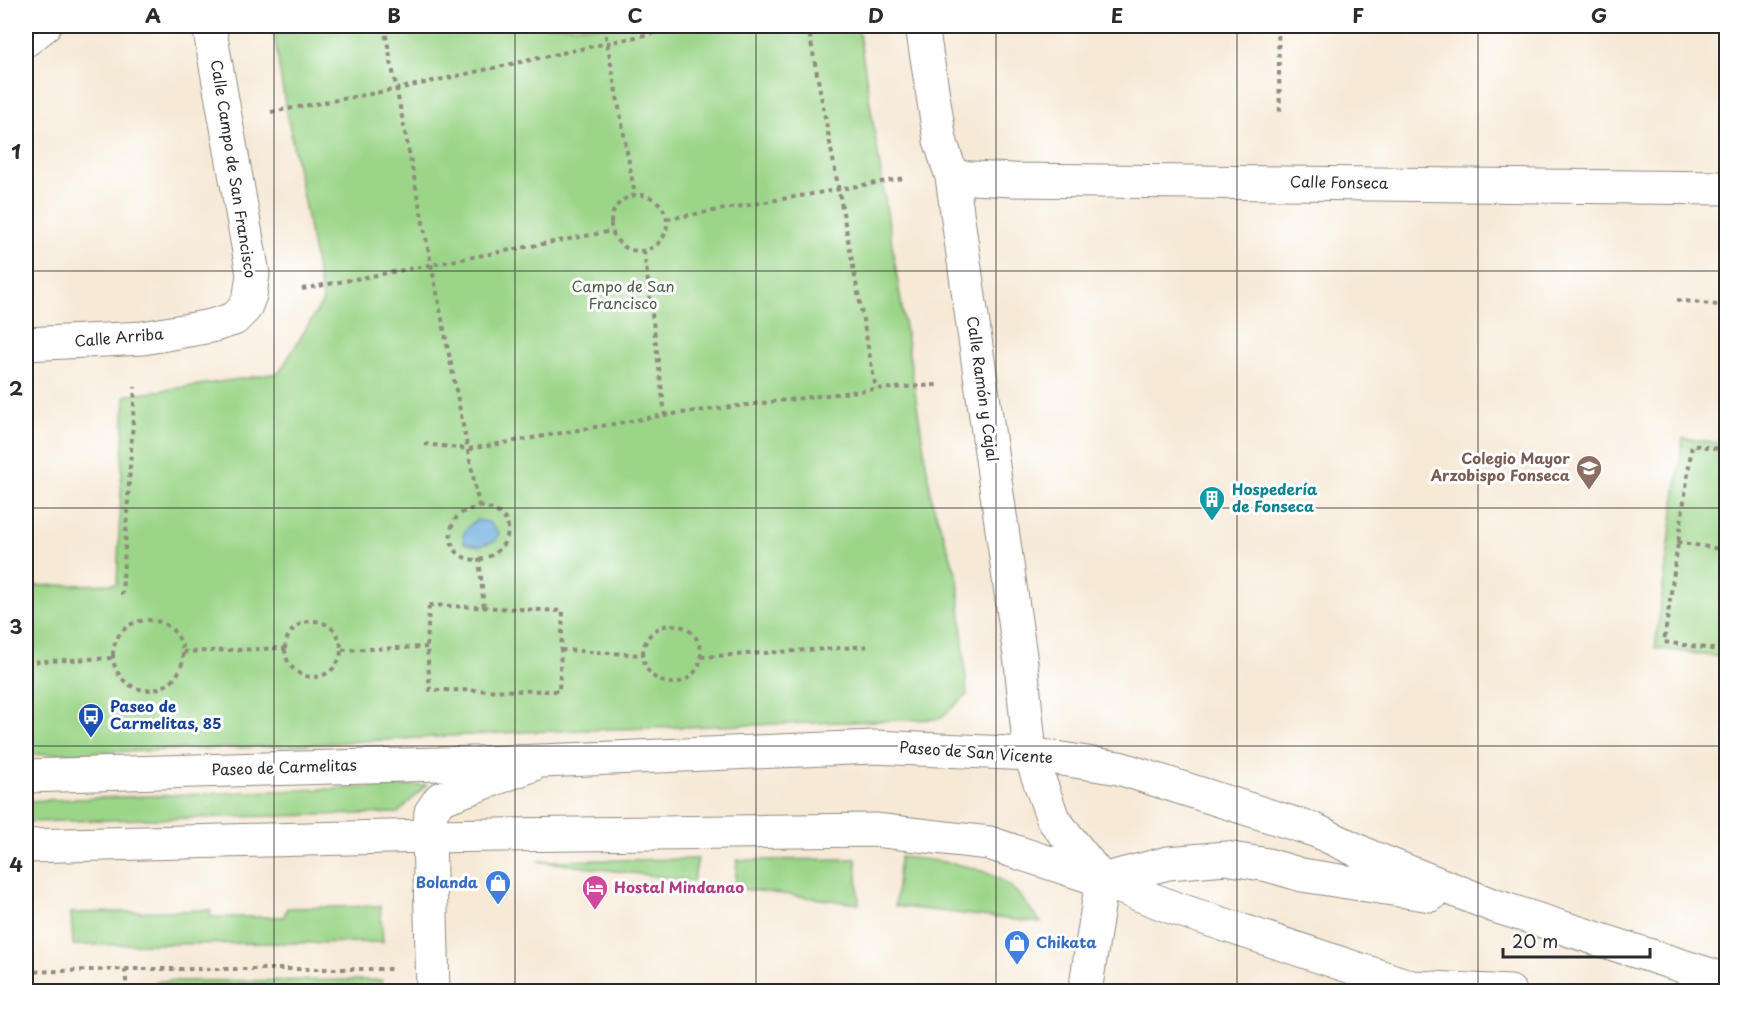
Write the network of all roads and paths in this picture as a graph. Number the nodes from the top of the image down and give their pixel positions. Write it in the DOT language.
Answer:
graph roads {
  1 [pos="44,26"];
  2 [pos="209,26"];
  3 [pos="384,26"];
  4 [pos="604,26"];
  5 [pos="686,26"];
  6 [pos="808,26"];
  7 [pos="922,26"];
  8 [pos="1278,26"];
  9 [pos="26,40"];
  10 [pos="607,42"];
  11 [pos="397,89"];
  12 [pos="271,112"];
  13 [pos="1280,116"];
  14 [pos="952,177"];
  15 [pos="904,178"];
  16 [pos="1726,188"];
  17 [pos="840,190"];
  18 [pos="635,195"];
  19 [pos="667,219"];
  20 [pos="612,231"];
  21 [pos="644,251"];
  22 [pos="433,266"];
  23 [pos="302,289"];
  24 [pos="1677,300"];
  25 [pos="1726,306"];
  26 [pos="211,326"];
  27 [pos="26,344"];
  28 [pos="937,385"];
  29 [pos="135,387"];
  30 [pos="876,389"];
  31 [pos="665,415"];
  32 [pos="424,444"];
  33 [pos="469,448"];
  34 [pos="1726,450"];
  35 [pos="479,506"];
  36 [pos="1677,542"];
  37 [pos="1726,549"];
  38 [pos="479,558"];
  39 [pos="122,596"];
  40 [pos="484,608"];
  41 [pos="872,646"];
  42 [pos="427,647"];
  43 [pos="286,648"];
  44 [pos="342,650"];
  45 [pos="561,650"];
  46 [pos="1726,651"];
  47 [pos="183,652"];
  48 [pos="643,655"];
  49 [pos="701,657"];
  50 [pos="112,658"];
  51 [pos="26,662"];
  52 [pos="1030,754"];
  53 [pos="542,761"];
  54 [pos="26,776"];
  55 [pos="429,836"];
  56 [pos="26,846"];
  57 [pos="1102,880"];
  58 [pos="1492,905"];
  59 [pos="125,969"];
  60 [pos="402,969"];
  61 [pos="26,972"];
  62 [pos="1726,980"];
  63 [pos="1420,989"];
  64 [pos="127,992"];
  65 [pos="433,992"];
  66 [pos="1085,992"];
  67 [pos="1510,992"];
  1 -- 9 [label="main road"];
  2 -- 26 [label="main road, Calle Campo de San Francisco"];
  3 -- 11 [label="path"];
  4 -- 10 [label="path"];
  5 -- 10 [label="path"];
  6 -- 17 [label="path"];
  7 -- 14 [label="main road, Calle Ramón y Cajal"];
  8 -- 13 [label="path"];
  10 -- 11 [label="path"];
  10 -- 18 [label="path"];
  11 -- 12 [label="path"];
  11 -- 22 [label="path"];
  14 -- 16 [label="main road, Calle Fonseca"];
  14 -- 52 [label="main road, Calle Ramón y Cajal"];
  15 -- 17 [label="path"];
  17 -- 19 [label="path"];
  17 -- 30 [label="path"];
  18 -- 19 [label="path"];
  18 -- 20 [label="path"];
  19 -- 21 [label="path"];
  20 -- 21 [label="path"];
  20 -- 22 [label="path"];
  21 -- 31 [label="path"];
  22 -- 23 [label="path"];
  22 -- 33 [label="path"];
  24 -- 25 [label="path"];
  26 -- 27 [label="main road, Calle Arriba"];
  28 -- 30 [label="path"];
  29 -- 39 [label="path"];
  30 -- 31 [label="path"];
  31 -- 33 [label="path"];
  32 -- 33 [label="path"];
  33 -- 35 [label="path"];
  34 -- 36 [label="path"];
  35 -- 38 [label="path"];
  35 -- 38 [label="path"];
  36 -- 37 [label="path"];
  36 -- 46 [label="path"];
  38 -- 40 [label="path"];
  40 -- 42 [label="path"];
  40 -- 45 [label="path"];
  41 -- 49 [label="path"];
  42 -- 44 [label="path"];
  42 -- 45 [label="path"];
  43 -- 44 [label="path"];
  43 -- 44 [label="path"];
  43 -- 47 [label="path"];
  45 -- 48 [label="path"];
  47 -- 50 [label="path"];
  47 -- 50 [label="path"];
  48 -- 49 [label="path"];
  48 -- 49 [label="path"];
  50 -- 51 [label="path"];
  52 -- 53 [label="main road, Paseo de San Vicente"];
  52 -- 57 [label="main road, Calle Ramón y Cajal"];
  52 -- 58 [label="main road, Paseo de San Vicente"];
  53 -- 54 [label="main road, Paseo de Carmelitas"];
  53 -- 55 [label="main road"];
  55 -- 56 [label="main road"];
  55 -- 57 [label="main road"];
  55 -- 65 [label="main road"];
  57 -- 58 [label="main road, Paseo de San Vicente"];
  57 -- 63 [label="main road"];
  57 -- 66 [label="main road"];
  58 -- 62 [label="main road, Paseo de San Vicente"];
  59 -- 60 [label="path"];
  59 -- 61 [label="path"];
  59 -- 64 [label="path"];
  63 -- 67 [label="main road"];
}
